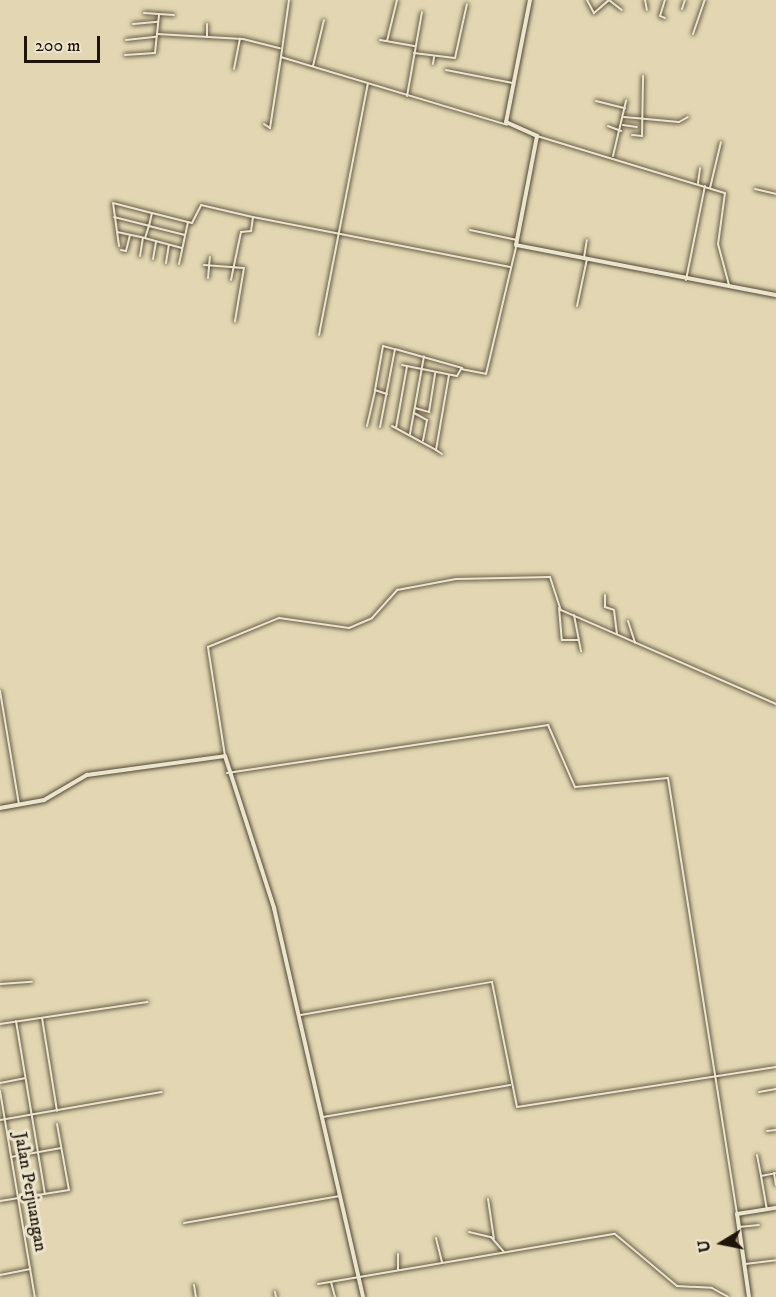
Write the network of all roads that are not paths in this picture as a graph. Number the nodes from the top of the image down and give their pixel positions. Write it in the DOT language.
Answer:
graph roads {
  1 [pos="289,0"];
  2 [pos="397,0"];
  3 [pos="530,0"];
  4 [pos="587,0"];
  5 [pos="609,0"];
  6 [pos="645,0"];
  7 [pos="665,0"];
  8 [pos="685,0"];
  9 [pos="705,0"];
  10 [pos="467,4"];
  11 [pos="682,9"];
  12 [pos="622,10"];
  13 [pos="647,10"];
  14 [pos="422,12"];
  15 [pos="144,13"];
  16 [pos="159,14"];
  17 [pos="174,15"];
  18 [pos="664,18"];
  19 [pos="324,20"];
  20 [pos="159,22"];
  21 [pos="133,24"];
  22 [pos="207,24"];
  23 [pos="693,34"];
  24 [pos="157,35"];
  25 [pos="207,38"];
  26 [pos="240,39"];
  27 [pos="126,40"];
  28 [pos="380,40"];
  29 [pos="387,41"];
  30 [pos="414,46"];
  31 [pos="280,48"];
  32 [pos="414,53"];
  33 [pos="125,55"];
  34 [pos="281,57"];
  35 [pos="434,57"];
  36 [pos="433,64"];
  37 [pos="313,66"];
  38 [pos="234,69"];
  39 [pos="447,70"];
  40 [pos="643,76"];
  41 [pos="513,83"];
  42 [pos="368,84"];
  43 [pos="407,96"];
  44 [pos="596,101"];
  45 [pos="626,101"];
  46 [pos="625,108"];
  47 [pos="624,117"];
  48 [pos="688,117"];
  49 [pos="644,119"];
  50 [pos="264,124"];
  51 [pos="507,125"];
  52 [pos="623,125"];
  53 [pos="608,126"];
  54 [pos="637,127"];
  55 [pos="621,131"];
  56 [pos="632,135"];
  57 [pos="537,136"];
  58 [pos="721,142"];
  59 [pos="613,156"];
  60 [pos="700,168"];
  61 [pos="698,183"];
  62 [pos="705,186"];
  63 [pos="710,188"];
  64 [pos="755,189"];
  65 [pos="776,194"];
  66 [pos="152,213"];
  67 [pos="114,217"];
  68 [pos="254,217"];
  69 [pos="188,222"];
  70 [pos="149,226"];
  71 [pos="470,230"];
  72 [pos="117,232"];
  73 [pos="130,235"];
  74 [pos="185,235"];
  75 [pos="338,236"];
  76 [pos="144,238"];
  77 [pos="587,240"];
  78 [pos="156,242"];
  79 [pos="517,242"];
  80 [pos="169,245"];
  81 [pos="119,246"];
  82 [pos="182,248"];
  83 [pos="121,250"];
  84 [pos="140,256"];
  85 [pos="210,257"];
  86 [pos="585,258"];
  87 [pos="153,259"];
  88 [pos="166,263"];
  89 [pos="179,264"];
  90 [pos="204,265"];
  91 [pos="209,266"];
  92 [pos="233,266"];
  93 [pos="510,267"];
  94 [pos="208,278"];
  95 [pos="231,280"];
  96 [pos="686,280"];
  97 [pos="730,288"];
  98 [pos="776,295"];
  99 [pos="577,306"];
  100 [pos="235,321"];
  101 [pos="319,335"];
  102 [pos="395,349"];
  103 [pos="424,356"];
  104 [pos="402,365"];
  105 [pos="407,366"];
  106 [pos="422,369"];
  107 [pos="463,369"];
  108 [pos="435,372"];
  109 [pos="449,375"];
  110 [pos="375,390"];
  111 [pos="387,394"];
  112 [pos="415,408"];
  113 [pos="429,412"];
  114 [pos="414,413"];
  115 [pos="433,415"];
  116 [pos="437,417"];
  117 [pos="442,418"];
  118 [pos="367,426"];
  119 [pos="392,426"];
  120 [pos="380,427"];
  121 [pos="396,428"];
  122 [pos="410,434"];
  123 [pos="423,441"];
  124 [pos="436,450"];
  125 [pos="442,454"];
  126 [pos="605,595"];
  127 [pos="559,608"];
  128 [pos="574,615"];
  129 [pos="628,621"];
  130 [pos="617,634"];
  131 [pos="579,640"];
  132 [pos="635,643"];
  133 [pos="581,651"];
  134 [pos="0,691"];
  135 [pos="776,704"];
  136 [pos="225,756"];
  137 [pos="227,773"];
  138 [pos="19,804"];
  139 [pos="0,808"];
  140 [pos="32,982"];
  141 [pos="0,984"];
  142 [pos="147,1002"];
  143 [pos="299,1015"];
  144 [pos="42,1017"];
  145 [pos="16,1021"];
  146 [pos="0,1024"];
  147 [pos="776,1067"];
  148 [pos="25,1078"];
  149 [pos="716,1078"];
  150 [pos="0,1083"];
  151 [pos="510,1085"];
  152 [pos="776,1089"];
  153 [pos="0,1091"];
  154 [pos="162,1092"];
  155 [pos="759,1092"];
  156 [pos="57,1111"];
  157 [pos="32,1115"];
  158 [pos="322,1118"];
  159 [pos="5,1119"];
  160 [pos="0,1120"];
  161 [pos="57,1124"];
  162 [pos="776,1130"];
  163 [pos="767,1131"];
  164 [pos="62,1148"];
  165 [pos="38,1152"];
  166 [pos="757,1155"];
  167 [pos="10,1157"];
  168 [pos="775,1173"];
  169 [pos="761,1176"];
  170 [pos="776,1185"];
  171 [pos="45,1194"];
  172 [pos="340,1196"];
  173 [pos="18,1198"];
  174 [pos="488,1199"];
  175 [pos="0,1201"];
  176 [pos="776,1208"];
  177 [pos="767,1210"];
  178 [pos="737,1214"];
  179 [pos="184,1223"];
  180 [pos="759,1225"];
  181 [pos="739,1227"];
  182 [pos="470,1232"];
  183 [pos="436,1238"];
  184 [pos="494,1239"];
  185 [pos="504,1252"];
  186 [pos="398,1254"];
  187 [pos="776,1260"];
  188 [pos="442,1262"];
  189 [pos="745,1264"];
  190 [pos="30,1269"];
  191 [pos="398,1270"];
  192 [pos="0,1275"];
  193 [pos="359,1278"];
  194 [pos="331,1282"];
  195 [pos="318,1284"];
  196 [pos="194,1285"];
  197 [pos="275,1292"];
  198 [pos="34,1297"];
  199 [pos="196,1297"];
  200 [pos="276,1297"];
  201 [pos="335,1297"];
  202 [pos="363,1297"];
  203 [pos="728,1297"];
  204 [pos="749,1297"];
  1 -- 31 [label="street"];
  2 -- 29 [label="street"];
  3 -- 41 [label="street"];
  4 -- 5 [label="street"];
  5 -- 12 [label="street"];
  6 -- 13 [label="street"];
  7 -- 18 [label="street"];
  8 -- 11 [label="street"];
  9 -- 23 [label="street"];
  10 -- 35 [label="street"];
  14 -- 30 [label="street"];
  15 -- 16 [label="street"];
  16 -- 17 [label="street"];
  16 -- 20 [label="street"];
  19 -- 37 [label="street"];
  20 -- 21 [label="street"];
  20 -- 24 [label="street"];
  22 -- 25 [label="street"];
  24 -- 25 [label="street"];
  24 -- 27 [label="street"];
  24 -- 33 [label="street"];
  25 -- 26 [label="street"];
  26 -- 31 [label="street"];
  26 -- 38 [label="street"];
  28 -- 29 [label="street"];
  29 -- 30 [label="street"];
  30 -- 32 [label="street"];
  31 -- 34 [label="street"];
  32 -- 35 [label="street"];
  32 -- 43 [label="street"];
  34 -- 37 [label="street"];
  34 -- 50 [label="street"];
  35 -- 36 [label="street"];
  37 -- 42 [label="street"];
  39 -- 41 [label="street"];
  40 -- 49 [label="street"];
  41 -- 51 [label="street"];
  42 -- 43 [label="street"];
  42 -- 75 [label="street"];
  43 -- 51 [label="street"];
  44 -- 46 [label="street"];
  45 -- 46 [label="street"];
  46 -- 47 [label="street"];
  47 -- 49 [label="street"];
  47 -- 52 [label="street"];
  48 -- 49 [label="street"];
  49 -- 56 [label="street"];
  51 -- 57 [label="street"];
  52 -- 54 [label="street"];
  52 -- 55 [label="street"];
  53 -- 55 [label="street"];
  55 -- 59 [label="street"];
  57 -- 59 [label="street"];
  57 -- 79 [label="street"];
  58 -- 63 [label="street"];
  59 -- 61 [label="street"];
  60 -- 61 [label="street"];
  61 -- 62 [label="street"];
  62 -- 63 [label="street"];
  62 -- 96 [label="street"];
  63 -- 97 [label="street"];
  64 -- 65 [label="street"];
  66 -- 67 [label="street"];
  66 -- 69 [label="street"];
  66 -- 70 [label="street"];
  67 -- 70 [label="street"];
  67 -- 72 [label="street"];
  68 -- 69 [label="street"];
  68 -- 75 [label="street"];
  68 -- 92 [label="street"];
  69 -- 74 [label="street"];
  70 -- 74 [label="street"];
  70 -- 76 [label="street"];
  71 -- 79 [label="street"];
  72 -- 73 [label="street"];
  72 -- 81 [label="street"];
  73 -- 76 [label="street"];
  73 -- 83 [label="street"];
  74 -- 82 [label="street"];
  75 -- 93 [label="street"];
  75 -- 101 [label="street"];
  76 -- 78 [label="street"];
  76 -- 84 [label="street"];
  77 -- 86 [label="street"];
  78 -- 80 [label="street"];
  78 -- 87 [label="street"];
  79 -- 86 [label="street"];
  79 -- 93 [label="street"];
  80 -- 82 [label="street"];
  80 -- 88 [label="street"];
  82 -- 89 [label="street"];
  85 -- 91 [label="street"];
  86 -- 96 [label="street"];
  86 -- 99 [label="street"];
  90 -- 91 [label="street"];
  91 -- 92 [label="street"];
  91 -- 94 [label="street"];
  92 -- 95 [label="street"];
  92 -- 100 [label="street"];
  93 -- 107 [label="street"];
  96 -- 97 [label="street"];
  97 -- 98 [label="street"];
  102 -- 103 [label="street"];
  102 -- 110 [label="street"];
  102 -- 111 [label="street"];
  103 -- 106 [label="street"];
  103 -- 107 [label="street"];
  104 -- 105 [label="street"];
  105 -- 106 [label="street"];
  105 -- 121 [label="street"];
  106 -- 108 [label="street"];
  106 -- 112 [label="street"];
  107 -- 109 [label="street"];
  108 -- 109 [label="street"];
  108 -- 113 [label="street"];
  109 -- 117 [label="street"];
  110 -- 111 [label="street"];
  110 -- 118 [label="street"];
  111 -- 120 [label="street"];
  112 -- 113 [label="street"];
  112 -- 114 [label="street"];
  113 -- 115 [label="street"];
  114 -- 122 [label="street"];
  114 -- 123 [label="street"];
  116 -- 117 [label="street"];
  117 -- 124 [label="street"];
  119 -- 121 [label="street"];
  121 -- 122 [label="street"];
  122 -- 123 [label="street"];
  123 -- 124 [label="street"];
  124 -- 125 [label="street"];
  126 -- 130 [label="street"];
  127 -- 128 [label="street"];
  127 -- 131 [label="street"];
  127 -- 136 [label="street"];
  128 -- 130 [label="street"];
  128 -- 131 [label="street"];
  129 -- 132 [label="street"];
  130 -- 132 [label="street"];
  131 -- 133 [label="street"];
  132 -- 135 [label="street"];
  134 -- 138 [label="street"];
  136 -- 137 [label="street"];
  136 -- 138 [label="street"];
  137 -- 143 [label="street"];
  137 -- 149 [label="street"];
  138 -- 139 [label="street"];
  140 -- 141 [label="street"];
  142 -- 144 [label="street"];
  143 -- 151 [label="street"];
  143 -- 158 [label="street"];
  144 -- 145 [label="street"];
  144 -- 156 [label="street"];
  145 -- 146 [label="street"];
  145 -- 148 [label="street"];
  147 -- 149 [label="street"];
  148 -- 150 [label="street"];
  148 -- 157 [label="street"];
  149 -- 151 [label="street"];
  149 -- 178 [label="street"];
  151 -- 158 [label="street"];
  152 -- 155 [label="street"];
  153 -- 159 [label="street, Jalan Perjuangan"];
  154 -- 156 [label="street"];
  156 -- 157 [label="street"];
  157 -- 159 [label="street"];
  157 -- 165 [label="street"];
  158 -- 172 [label="street"];
  159 -- 160 [label="street"];
  159 -- 167 [label="street, Jalan Perjuangan"];
  161 -- 164 [label="street"];
  162 -- 163 [label="street"];
  164 -- 165 [label="street"];
  164 -- 171 [label="street"];
  165 -- 167 [label="street"];
  165 -- 171 [label="street"];
  166 -- 169 [label="street"];
  167 -- 173 [label="street, Jalan Perjuangan"];
  168 -- 169 [label="street"];
  168 -- 170 [label="street"];
  169 -- 177 [label="street"];
  171 -- 173 [label="street"];
  172 -- 179 [label="street"];
  172 -- 193 [label="street"];
  173 -- 175 [label="street"];
  173 -- 190 [label="street, Jalan Perjuangan"];
  174 -- 184 [label="street"];
  176 -- 177 [label="street"];
  177 -- 178 [label="street"];
  178 -- 181 [label="street"];
  180 -- 181 [label="street"];
  181 -- 189 [label="street"];
  182 -- 184 [label="street"];
  183 -- 188 [label="street"];
  184 -- 185 [label="street"];
  185 -- 188 [label="street"];
  185 -- 203 [label="street"];
  186 -- 191 [label="street"];
  187 -- 189 [label="street"];
  188 -- 191 [label="street"];
  189 -- 204 [label="street"];
  190 -- 192 [label="street"];
  190 -- 198 [label="street, Jalan Perjuangan"];
  191 -- 193 [label="street"];
  193 -- 194 [label="street"];
  193 -- 202 [label="street"];
  194 -- 195 [label="street"];
  194 -- 201 [label="street"];
  196 -- 199 [label="street"];
  197 -- 200 [label="street"];
}
